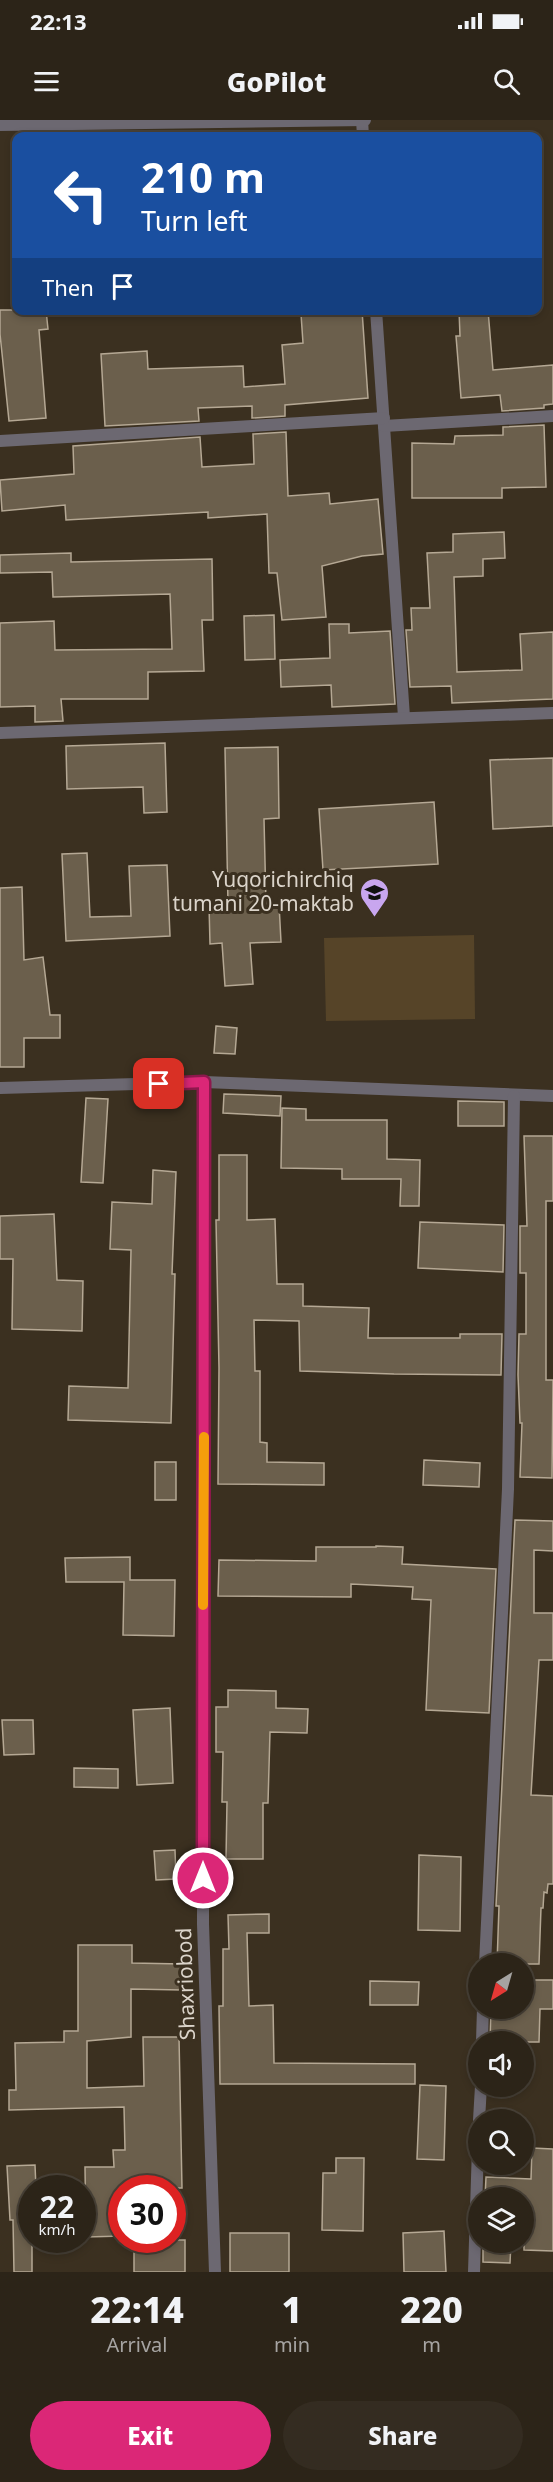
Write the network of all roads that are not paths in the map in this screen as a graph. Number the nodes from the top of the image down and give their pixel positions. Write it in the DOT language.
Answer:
graph roads {
  1 [pos="363,120"];
  2 [pos="0,125"];
  3 [pos="376,315"];
  4 [pos="553,416"];
  5 [pos="384,422"];
  6 [pos="0,441"];
  7 [pos="553,713"];
  8 [pos="404,717"];
  9 [pos="0,733"];
  10 [pos="204,1082"];
  11 [pos="0,1088"];
  12 [pos="514,1096"];
  13 [pos="553,1096"];
  14 [pos="486,1953"];
  15 [pos="477,2175"];
  16 [pos="215,2272"];
  17 [pos="474,2272"];
  1 -- 2 [label="street"];
  3 -- 5 [label="street"];
  4 -- 5 [label="street"];
  5 -- 6 [label="street"];
  5 -- 8 [label="street"];
  7 -- 8 [label="street"];
  8 -- 9 [label="street"];
  10 -- 11 [label="street"];
  10 -- 12 [label="street"];
  10 -- 16 [label="street, Shaxriobod"];
  12 -- 13 [label="street"];
  12 -- 14 [label="street"];
  15 -- 17 [label="street"];
}
